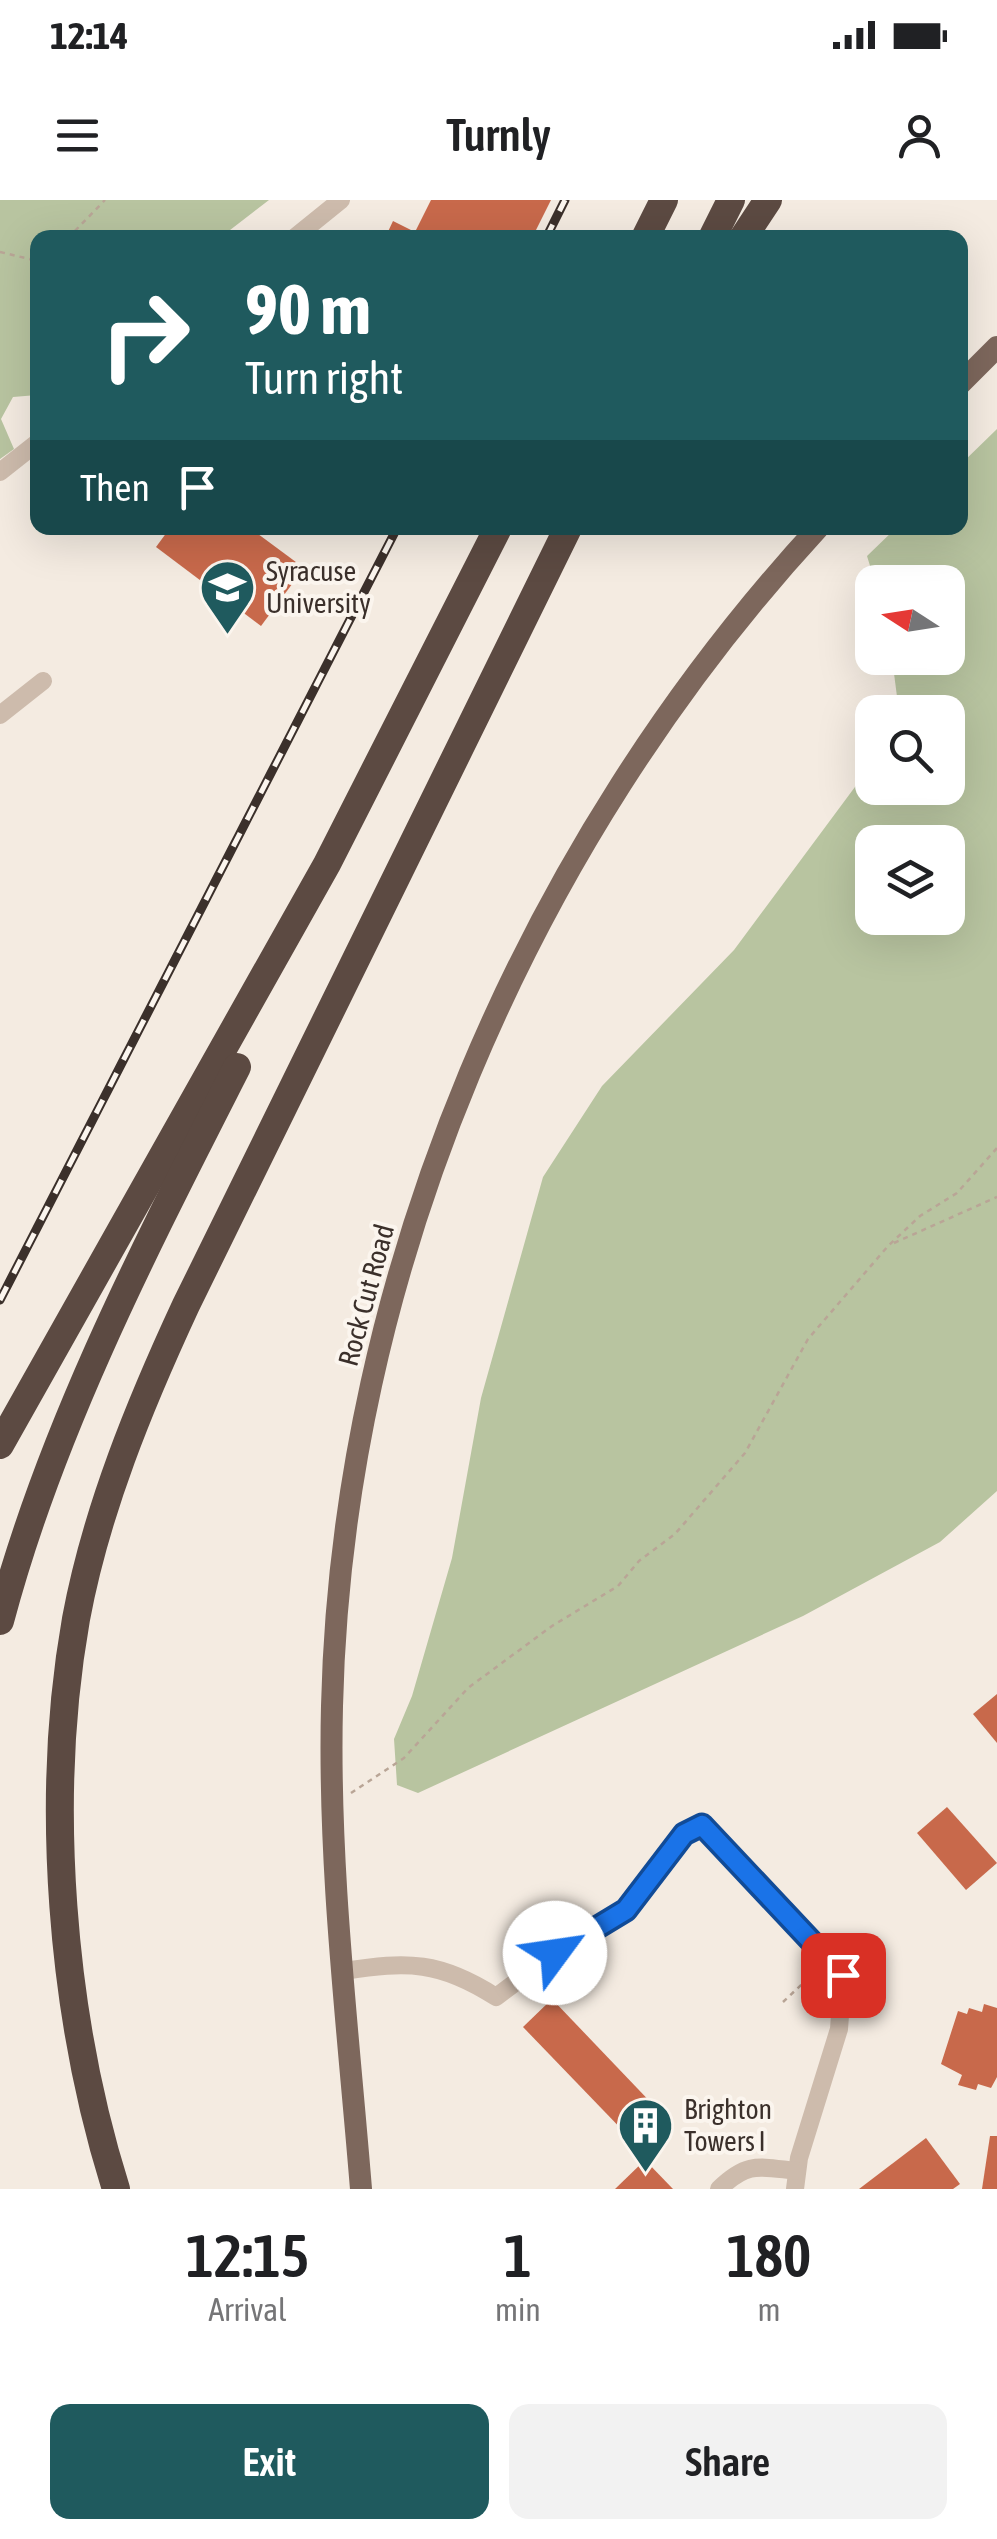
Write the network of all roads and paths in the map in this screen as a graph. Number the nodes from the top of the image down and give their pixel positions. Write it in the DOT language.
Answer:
graph roads {
  1 [pos="106,200"];
  2 [pos="341,200"];
  3 [pos="664,200"];
  4 [pos="731,200"];
  5 [pos="768,200"];
  6 [pos="76,230"];
  7 [pos="304,230"];
  8 [pos="649,230"];
  9 [pos="716,230"];
  10 [pos="749,230"];
  11 [pos="0,252"];
  12 [pos="30,259"];
  13 [pos="997,348"];
  14 [pos="968,376"];
  15 [pos="30,448"];
  16 [pos="0,472"];
  17 [pos="494,535"];
  18 [pos="565,535"];
  19 [pos="572,535"];
  20 [pos="812,535"];
  21 [pos="518,632"];
  22 [pos="43,682"];
  23 [pos="0,715"];
  24 [pos="327,864"];
  25 [pos="997,1148"];
  26 [pos="997,1197"];
  27 [pos="888,1246"];
  28 [pos="0,1444"];
  29 [pos="0,1620"];
  30 [pos="333,1804"];
  31 [pos="817,1945"];
  32 [pos="344,1971"];
  33 [pos="782,2002"];
  34 [pos="796,2180"];
  35 [pos="116,2189"];
  36 [pos="361,2189"];
  37 [pos="719,2189"];
  1 -- 6 [label="path"];
  2 -- 7 [label="street"];
  3 -- 8 [label="highway"];
  4 -- 9 [label="highway"];
  5 -- 10 [label="highway"];
  11 -- 12 [label="path"];
  13 -- 14 [label="main road"];
  15 -- 16 [label="street"];
  17 -- 24 [label="highway"];
  18 -- 21 [label="highway"];
  19 -- 21 [label="highway"];
  20 -- 30 [label="main road, Rock Cut Road"];
  21 -- 35 [label="highway"];
  22 -- 23 [label="street"];
  24 -- 28 [label="highway"];
  24 -- 29 [label="highway"];
  25 -- 27 [label="path"];
  26 -- 27 [label="path"];
  27 -- 30 [label="path"];
  30 -- 32 [label="main road, Rock Cut Road"];
  31 -- 32 [label="street"];
  31 -- 33 [label="path"];
  31 -- 34 [label="street"];
  32 -- 36 [label="main road, Rock Cut Road"];
  34 -- 37 [label="street"];
}
